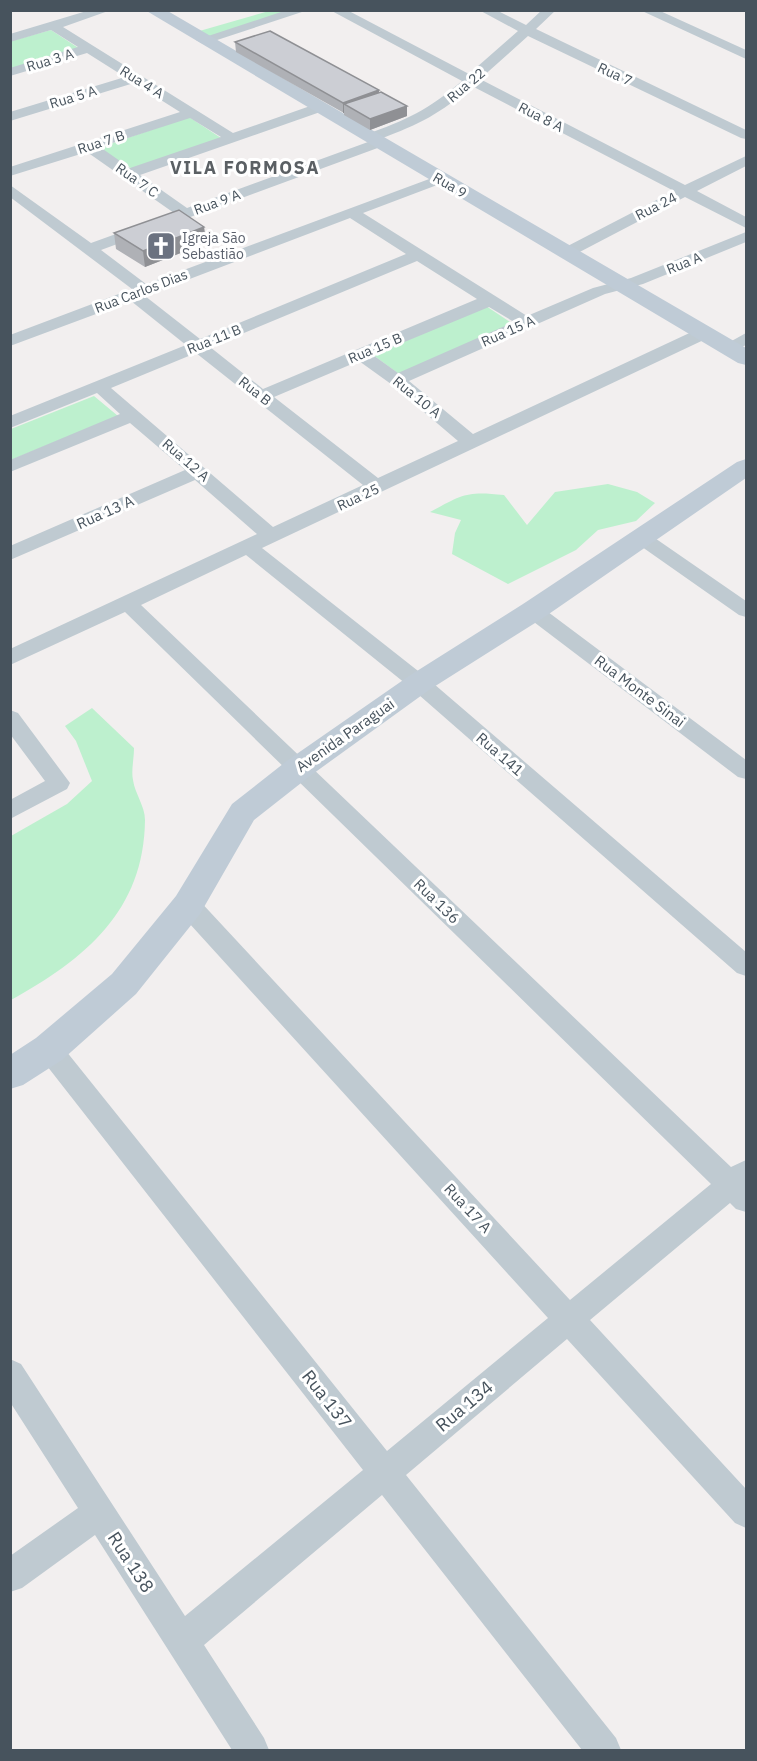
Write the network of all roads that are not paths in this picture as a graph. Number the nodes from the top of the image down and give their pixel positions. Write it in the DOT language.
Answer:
graph roads {
  1 [pos="105,10"];
  2 [pos="153,10"];
  3 [pos="263,10"];
  4 [pos="302,10"];
  5 [pos="336,10"];
  6 [pos="485,10"];
  7 [pos="550,10"];
  8 [pos="645,10"];
  9 [pos="53,26"];
  10 [pos="527,32"];
  11 [pos="197,36"];
  12 [pos="10,38"];
  13 [pos="89,48"];
  14 [pos="747,55"];
  15 [pos="10,72"];
  16 [pos="136,78"];
  17 [pos="472,81"];
  18 [pos="318,108"];
  19 [pos="191,112"];
  20 [pos="10,117"];
  21 [pos="747,135"];
  22 [pos="232,138"];
  23 [pos="374,140"];
  24 [pos="88,146"];
  25 [pos="747,160"];
  26 [pos="10,172"];
  27 [pos="128,174"];
  28 [pos="440,179"];
  29 [pos="10,189"];
  30 [pos="686,191"];
  31 [pos="351,213"];
  32 [pos="186,214"];
  33 [pos="747,223"];
  34 [pos="747,237"];
  35 [pos="89,249"];
  36 [pos="566,253"];
  37 [pos="418,255"];
  38 [pos="620,286"];
  39 [pos="137,292"];
  40 [pos="490,300"];
  41 [pos="526,323"];
  42 [pos="704,333"];
  43 [pos="10,341"];
  44 [pos="737,343"];
  45 [pos="197,346"];
  46 [pos="360,354"];
  47 [pos="747,358"];
  48 [pos="397,380"];
  49 [pos="99,386"];
  50 [pos="261,396"];
  51 [pos="133,415"];
  52 [pos="10,423"];
  53 [pos="472,442"];
  54 [pos="10,467"];
  55 [pos="199,471"];
  56 [pos="743,474"];
  57 [pos="378,488"];
  58 [pos="272,537"];
  59 [pos="642,538"];
  60 [pos="249,548"];
  61 [pos="10,554"];
  62 [pos="128,603"];
  63 [pos="747,610"];
  64 [pos="533,611"];
  65 [pos="10,658"];
  66 [pos="419,683"];
  67 [pos="10,718"];
  68 [pos="299,768"];
  69 [pos="747,771"];
  70 [pos="10,811"];
  71 [pos="188,905"];
  72 [pos="747,966"];
  73 [pos="49,1049"];
  74 [pos="10,1074"];
  75 [pos="741,1185"];
  76 [pos="569,1319"];
  77 [pos="10,1374"];
  78 [pos="385,1472"];
  79 [pos="99,1512"];
  80 [pos="747,1512"];
  81 [pos="10,1576"];
  82 [pos="182,1641"];
  83 [pos="252,1750"];
  84 [pos="604,1750"];
  1 -- 9 [label="street"];
  2 -- 11 [label="street, Rua 9"];
  3 -- 11 [label="street"];
  4 -- 11 [label="street"];
  5 -- 17 [label="street, Rua 8 A"];
  6 -- 10 [label="street, Rua 7"];
  7 -- 10 [label="street, Rua 22"];
  8 -- 14 [label="street"];
  9 -- 12 [label="street"];
  9 -- 13 [label="street, Rua 4 A"];
  10 -- 17 [label="street, Rua 22"];
  10 -- 21 [label="street, Rua 7"];
  11 -- 18 [label="street, Rua 9"];
  13 -- 15 [label="street, Rua 3 A"];
  13 -- 16 [label="street, Rua 4 A"];
  16 -- 19 [label="street, Rua 4 A"];
  16 -- 20 [label="street, Rua 5 A"];
  17 -- 23 [label="street, Rua 22"];
  17 -- 30 [label="street, Rua 8 A"];
  18 -- 22 [label="street"];
  18 -- 23 [label="street, Rua 9"];
  19 -- 22 [label="street, Rua 4 A"];
  19 -- 24 [label="street, Rua 7 B"];
  22 -- 27 [label="street"];
  23 -- 28 [label="street, Rua 9"];
  23 -- 32 [label="street, Rua 9 A"];
  24 -- 26 [label="street, Rua 7 B"];
  24 -- 27 [label="street, Rua 7 C"];
  25 -- 30 [label="street, Rua 24"];
  27 -- 32 [label="street, Rua 7 C"];
  28 -- 31 [label="street, Rua Carlos Dias"];
  28 -- 36 [label="street, Rua 9"];
  29 -- 35 [label="street, Rua B"];
  30 -- 33 [label="street, Rua 8 A"];
  30 -- 36 [label="street, Rua 24"];
  31 -- 37 [label="street"];
  31 -- 39 [label="street, Rua Carlos Dias"];
  32 -- 35 [label="street, Rua 9 A"];
  34 -- 38 [label="street, Rua A"];
  35 -- 39 [label="street, Rua B"];
  36 -- 38 [label="street, Rua 9"];
  37 -- 40 [label="street"];
  37 -- 45 [label="street, Rua 11 B"];
  38 -- 41 [label="street, Rua 15 A"];
  38 -- 42 [label="street, Rua 9"];
  39 -- 43 [label="street, Rua Carlos Dias"];
  39 -- 45 [label="street, Rua B"];
  40 -- 41 [label="street"];
  40 -- 46 [label="street, Rua 15 B"];
  41 -- 48 [label="street, Rua 15 A"];
  42 -- 44 [label="street, Rua 9"];
  42 -- 53 [label="street, Rua 25"];
  44 -- 47 [label="street, Rua 9"];
  45 -- 49 [label="street, Rua 11 B"];
  45 -- 50 [label="street, Rua B"];
  46 -- 48 [label="street, Rua 10 A"];
  46 -- 50 [label="street, Rua 15 B"];
  48 -- 53 [label="street, Rua 10 A"];
  49 -- 51 [label="street, Rua 12 A"];
  49 -- 52 [label="street, Rua 11 B"];
  50 -- 57 [label="street, Rua B"];
  51 -- 54 [label="street"];
  51 -- 55 [label="street, Rua 12 A"];
  53 -- 57 [label="street, Rua 25"];
  55 -- 58 [label="street, Rua 12 A"];
  55 -- 61 [label="street, Rua 13 A"];
  56 -- 59 [label="street, Avenida Paraguai"];
  57 -- 58 [label="street, Rua 25"];
  58 -- 60 [label="street, Rua 25"];
  59 -- 63 [label="street"];
  59 -- 64 [label="street, Avenida Paraguai"];
  60 -- 62 [label="street, Rua 25"];
  60 -- 66 [label="street, Rua 141"];
  62 -- 65 [label="street, Rua 25"];
  62 -- 68 [label="street, Rua 136"];
  64 -- 66 [label="street, Avenida Paraguai"];
  64 -- 69 [label="street, Rua Monte Sinai"];
  66 -- 68 [label="street, Avenida Paraguai"];
  66 -- 72 [label="street, Rua 141"];
  67 -- 70 [label="street"];
  68 -- 71 [label="street, Avenida Paraguai"];
  68 -- 75 [label="street, Rua 136"];
  71 -- 73 [label="street, Avenida Paraguai"];
  71 -- 76 [label="street, Rua 17 A"];
  73 -- 74 [label="street, Avenida Paraguai"];
  73 -- 78 [label="street, Rua 137"];
  75 -- 76 [label="street, Rua 134"];
  76 -- 78 [label="street, Rua 134"];
  76 -- 80 [label="street, Rua 17 A"];
  77 -- 79 [label="street, Rua 138"];
  78 -- 82 [label="street, Rua 134"];
  78 -- 84 [label="street, Rua 137"];
  79 -- 81 [label="street"];
  79 -- 82 [label="street, Rua 138"];
  82 -- 83 [label="street, Rua 138"];
}
